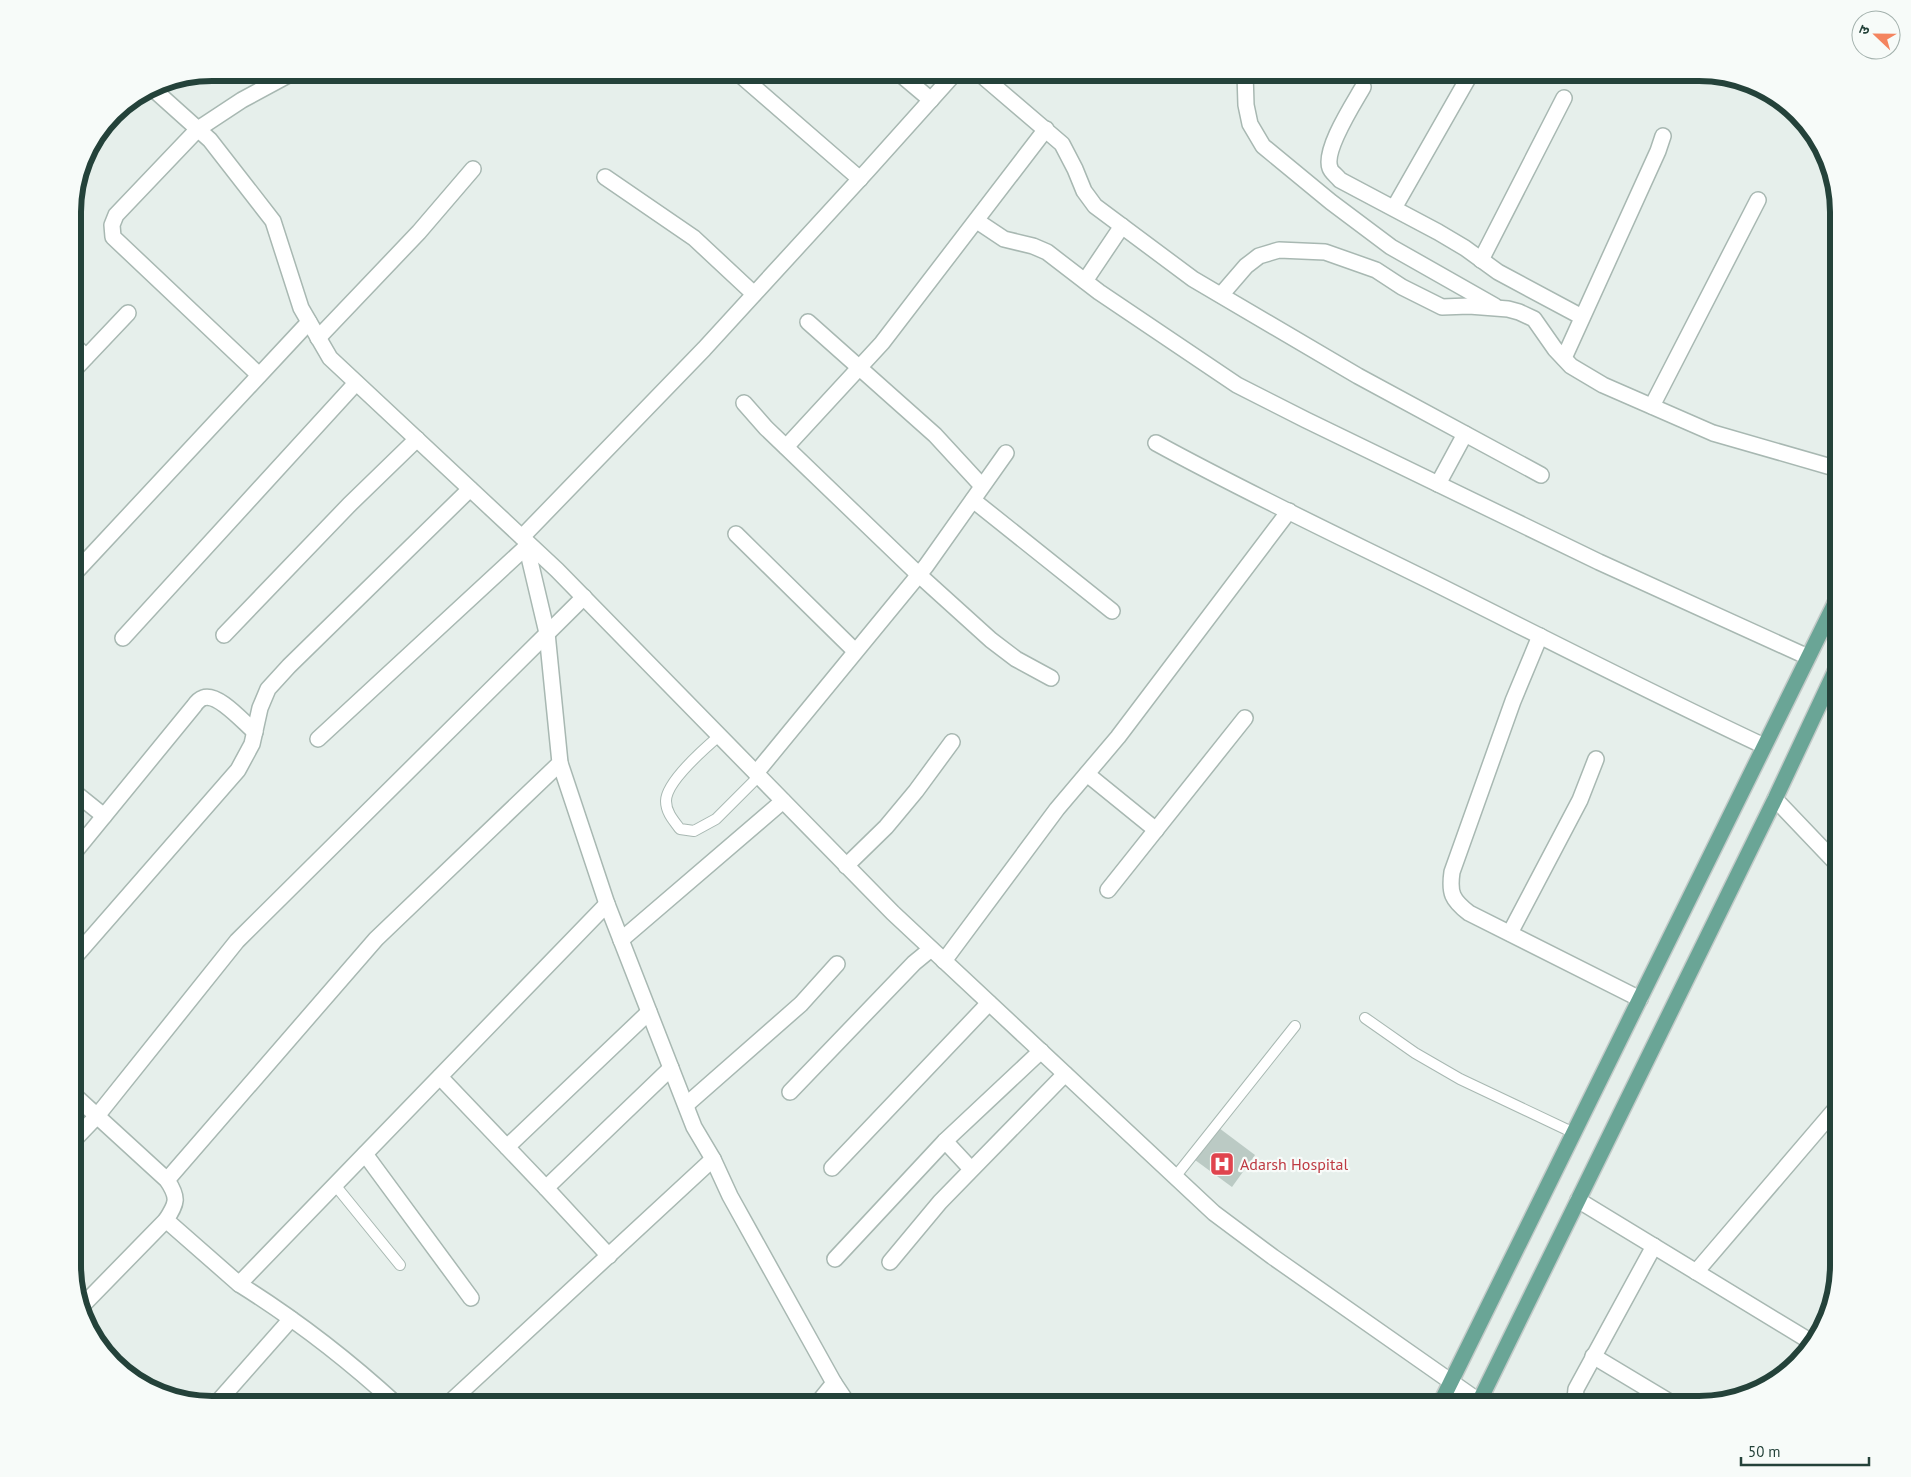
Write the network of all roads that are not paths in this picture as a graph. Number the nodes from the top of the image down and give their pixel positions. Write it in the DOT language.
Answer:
graph roads {
  1 [pos="276,81"];
  2 [pos="748,81"];
  3 [pos="909,81"];
  4 [pos="947,81"];
  5 [pos="990,81"];
  6 [pos="1245,81"];
  7 [pos="1466,81"];
  8 [pos="1363,87"];
  9 [pos="158,93"];
  10 [pos="1564,98"];
  11 [pos="931,100"];
  12 [pos="198,129"];
  13 [pos="1046,129"];
  14 [pos="1663,136"];
  15 [pos="473,169"];
  16 [pos="605,177"];
  17 [pos="860,179"];
  18 [pos="1758,200"];
  19 [pos="1394,208"];
  20 [pos="977,221"];
  21 [pos="1122,226"];
  22 [pos="1481,260"];
  23 [pos="1085,281"];
  24 [pos="754,294"];
  25 [pos="1221,295"];
  26 [pos="1501,309"];
  27 [pos="128,313"];
  28 [pos="1582,317"];
  29 [pos="309,322"];
  30 [pos="808,322"];
  31 [pos="318,338"];
  32 [pos="82,353"];
  33 [pos="86,357"];
  34 [pos="1564,358"];
  35 [pos="82,361"];
  36 [pos="859,368"];
  37 [pos="259,375"];
  38 [pos="356,383"];
  39 [pos="744,403"];
  40 [pos="1652,406"];
  41 [pos="1465,434"];
  42 [pos="417,439"];
  43 [pos="1156,443"];
  44 [pos="786,446"];
  45 [pos="1006,453"];
  46 [pos="1830,467"];
  47 [pos="1541,476"];
  48 [pos="1438,484"];
  49 [pos="982,486"];
  50 [pos="470,489"];
  51 [pos="973,500"];
  52 [pos="1289,511"];
  53 [pos="736,534"];
  54 [pos="524,541"];
  55 [pos="82,565"];
  56 [pos="918,574"];
  57 [pos="584,597"];
  58 [pos="1112,611"];
  59 [pos="1830,613"];
  60 [pos="547,633"];
  61 [pos="224,635"];
  62 [pos="1540,636"];
  63 [pos="123,638"];
  64 [pos="855,651"];
  65 [pos="1808,658"];
  66 [pos="1051,678"];
  67 [pos="1830,682"];
  68 [pos="1245,718"];
  69 [pos="255,732"];
  70 [pos="719,736"];
  71 [pos="318,739"];
  72 [pos="952,742"];
  73 [pos="1764,746"];
  74 [pos="1596,759"];
  75 [pos="560,763"];
  76 [pos="1087,774"];
  77 [pos="758,775"];
  78 [pos="82,798"];
  79 [pos="1775,799"];
  80 [pos="783,801"];
  81 [pos="104,816"];
  82 [pos="1156,830"];
  83 [pos="82,843"];
  84 [pos="1830,857"];
  85 [pos="846,866"];
  86 [pos="1108,890"];
  87 [pos="607,904"];
  88 [pos="1510,934"];
  89 [pos="621,940"];
  90 [pos="82,949"];
  91 [pos="931,949"];
  92 [pos="944,961"];
  93 [pos="837,964"];
  94 [pos="1640,999"];
  95 [pos="989,1003"];
  96 [pos="649,1012"];
  97 [pos="1365,1018"];
  98 [pos="1295,1026"];
  99 [pos="1041,1052"];
  100 [pos="671,1068"];
  101 [pos="1065,1074"];
  102 [pos="440,1077"];
  103 [pos="790,1092"];
  104 [pos="82,1102"];
  105 [pos="686,1105"];
  106 [pos="1830,1115"];
  107 [pos="97,1116"];
  108 [pos="82,1132"];
  109 [pos="1574,1134"];
  110 [pos="945,1141"];
  111 [pos="507,1146"];
  112 [pos="365,1154"];
  113 [pos="714,1159"];
  114 [pos="832,1168"];
  115 [pos="971,1169"];
  116 [pos="1176,1177"];
  117 [pos="167,1180"];
  118 [pos="335,1185"];
  119 [pos="546,1188"];
  120 [pos="1578,1200"];
  121 [pos="166,1220"];
  122 [pos="1654,1246"];
  123 [pos="609,1256"];
  124 [pos="835,1259"];
  125 [pos="890,1262"];
  126 [pos="400,1265"];
  127 [pos="1696,1272"];
  128 [pos="239,1284"];
  129 [pos="470,1298"];
  130 [pos="87,1301"];
  131 [pos="291,1319"];
  132 [pos="1806,1339"];
  133 [pos="1593,1356"];
  134 [pos="834,1382"];
  135 [pos="1452,1382"];
  136 [pos="223,1396"];
  137 [pos="387,1396"];
  138 [pos="457,1396"];
  139 [pos="823,1396"];
  140 [pos="843,1396"];
  141 [pos="1444,1396"];
  142 [pos="1470,1396"];
  143 [pos="1482,1396"];
  144 [pos="1575,1396"];
  145 [pos="1660,1396"];
  1 -- 12 [label="street"];
  2 -- 17 [label="street"];
  3 -- 11 [label="street"];
  4 -- 11 [label="street"];
  5 -- 13 [label="street"];
  6 -- 26 [label="street"];
  7 -- 19 [label="street"];
  8 -- 19 [label="street"];
  9 -- 12 [label="street"];
  10 -- 22 [label="street"];
  11 -- 17 [label="street"];
  12 -- 29 [label="street"];
  12 -- 37 [label="street"];
  13 -- 20 [label="street"];
  13 -- 21 [label="street"];
  14 -- 28 [label="street"];
  15 -- 31 [label="street"];
  16 -- 24 [label="street"];
  17 -- 24 [label="street"];
  18 -- 40 [label="street"];
  19 -- 22 [label="street"];
  20 -- 23 [label="street"];
  20 -- 36 [label="street"];
  21 -- 23 [label="street"];
  21 -- 25 [label="street"];
  22 -- 28 [label="street"];
  23 -- 48 [label="street"];
  24 -- 54 [label="street"];
  25 -- 26 [label="street"];
  25 -- 41 [label="street"];
  26 -- 34 [label="street"];
  27 -- 33 [label="street"];
  28 -- 34 [label="street"];
  29 -- 31 [label="street"];
  29 -- 37 [label="street"];
  30 -- 36 [label="street"];
  31 -- 38 [label="street"];
  32 -- 33 [label="street"];
  33 -- 35 [label="street"];
  34 -- 40 [label="street"];
  36 -- 44 [label="street"];
  36 -- 49 [label="street"];
  37 -- 55 [label="street"];
  38 -- 42 [label="street"];
  38 -- 63 [label="street"];
  39 -- 44 [label="street"];
  40 -- 46 [label="street"];
  41 -- 47 [label="street"];
  41 -- 48 [label="street"];
  42 -- 50 [label="street"];
  42 -- 61 [label="street"];
  43 -- 52 [label="street"];
  44 -- 56 [label="street"];
  45 -- 49 [label="street"];
  48 -- 65 [label="street"];
  49 -- 51 [label="street"];
  50 -- 54 [label="street"];
  50 -- 69 [label="street"];
  51 -- 56 [label="street"];
  51 -- 58 [label="street"];
  52 -- 62 [label="street"];
  52 -- 76 [label="street"];
  53 -- 64 [label="street"];
  54 -- 57 [label="street"];
  54 -- 60 [label="street"];
  54 -- 71 [label="street"];
  56 -- 64 [label="street"];
  56 -- 66 [label="street"];
  57 -- 60 [label="street"];
  57 -- 70 [label="street"];
  59 -- 65 [label="main road"];
  60 -- 75 [label="street"];
  60 -- 107 [label="street"];
  62 -- 73 [label="street"];
  62 -- 88 [label="street"];
  64 -- 77 [label="street"];
  65 -- 73 [label="main road"];
  67 -- 79 [label="main road"];
  68 -- 82 [label="street"];
  69 -- 81 [label="street"];
  69 -- 90 [label="street"];
  70 -- 77 [label="street"];
  70 -- 77 [label="lane"];
  72 -- 85 [label="street"];
  73 -- 94 [label="main road"];
  74 -- 88 [label="street"];
  75 -- 87 [label="street"];
  75 -- 117 [label="street"];
  76 -- 82 [label="street"];
  76 -- 92 [label="street"];
  77 -- 80 [label="street"];
  78 -- 81 [label="street"];
  79 -- 84 [label="street"];
  79 -- 120 [label="main road"];
  80 -- 85 [label="street"];
  80 -- 89 [label="street"];
  81 -- 83 [label="street"];
  82 -- 86 [label="street"];
  85 -- 91 [label="street"];
  87 -- 89 [label="street"];
  87 -- 102 [label="street"];
  88 -- 94 [label="street"];
  89 -- 96 [label="street"];
  91 -- 92 [label="street"];
  91 -- 103 [label="street"];
  92 -- 95 [label="street"];
  93 -- 105 [label="street"];
  94 -- 109 [label="main road"];
  95 -- 99 [label="street"];
  95 -- 114 [label="street"];
  96 -- 100 [label="street"];
  96 -- 111 [label="street"];
  97 -- 109 [label="lane"];
  98 -- 116 [label="lane"];
  99 -- 101 [label="street"];
  99 -- 110 [label="street"];
  100 -- 105 [label="street"];
  100 -- 119 [label="street"];
  101 -- 115 [label="street"];
  101 -- 116 [label="street"];
  102 -- 111 [label="street"];
  102 -- 112 [label="street"];
  104 -- 107 [label="street"];
  105 -- 113 [label="street"];
  106 -- 127 [label="street"];
  107 -- 108 [label="street"];
  107 -- 117 [label="street"];
  109 -- 135 [label="main road"];
  110 -- 115 [label="street"];
  110 -- 124 [label="street"];
  111 -- 119 [label="street"];
  112 -- 118 [label="street"];
  112 -- 129 [label="street"];
  113 -- 123 [label="street"];
  113 -- 134 [label="street"];
  115 -- 125 [label="street"];
  116 -- 135 [label="street"];
  117 -- 121 [label="street"];
  118 -- 126 [label="lane"];
  118 -- 128 [label="street"];
  119 -- 123 [label="street"];
  120 -- 122 [label="street"];
  120 -- 143 [label="main road"];
  121 -- 128 [label="street"];
  121 -- 130 [label="street"];
  122 -- 127 [label="street"];
  122 -- 133 [label="street"];
  123 -- 138 [label="street"];
  127 -- 132 [label="street"];
  128 -- 131 [label="street"];
  131 -- 136 [label="street"];
  131 -- 137 [label="street"];
  133 -- 144 [label="street"];
  133 -- 145 [label="street"];
  134 -- 139 [label="street"];
  134 -- 140 [label="street"];
  135 -- 141 [label="main road"];
  135 -- 142 [label="street"];
}
